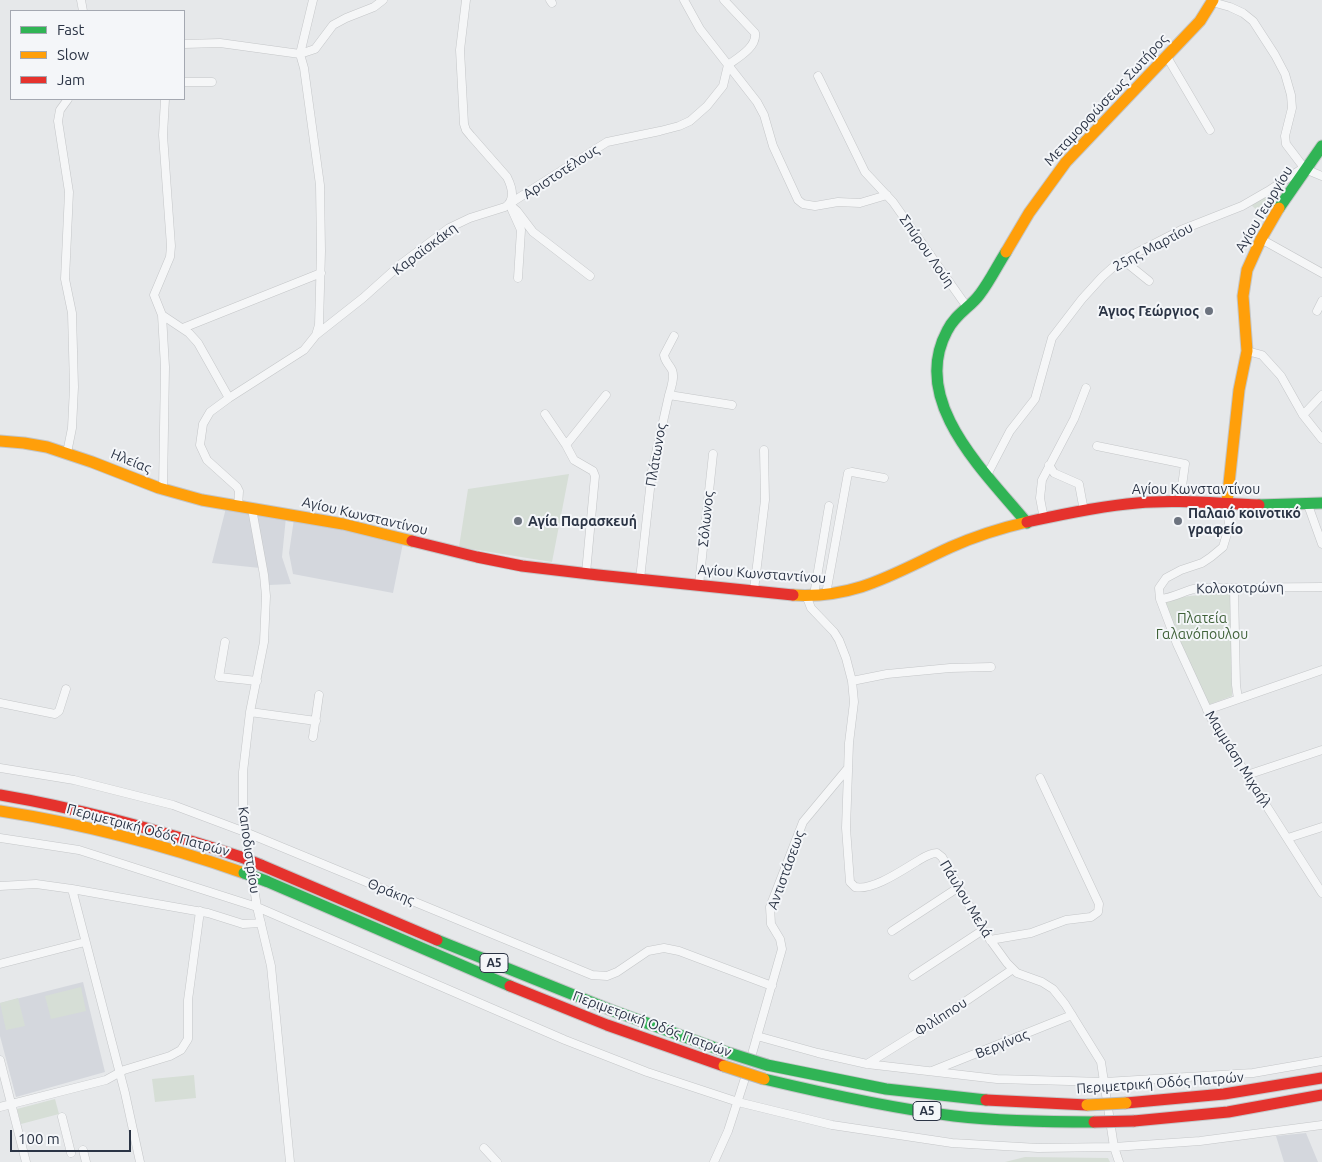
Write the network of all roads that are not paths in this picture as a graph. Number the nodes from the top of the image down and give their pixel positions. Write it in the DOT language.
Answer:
graph roads {
  1 [pos="313,0"];
  2 [pos="383,0"];
  3 [pos="466,0"];
  4 [pos="684,0"];
  5 [pos="724,0"];
  6 [pos="1212,1"];
  7 [pos="185,44"];
  8 [pos="300,54"];
  9 [pos="1167,57"];
  10 [pos="728,65"];
  11 [pos="818,76"];
  12 [pos="185,82"];
  13 [pos="212,82"];
  14 [pos="67,100"];
  15 [pos="165,100"];
  16 [pos="1210,130"];
  17 [pos="1320,152"];
  18 [pos="1305,169"];
  19 [pos="1322,176"];
  20 [pos="887,195"];
  21 [pos="509,204"];
  22 [pos="1261,239"];
  23 [pos="1123,260"];
  24 [pos="321,273"];
  25 [pos="1322,273"];
  26 [pos="590,276"];
  27 [pos="518,278"];
  28 [pos="1149,281"];
  29 [pos="1322,301"];
  30 [pos="967,307"];
  31 [pos="1317,311"];
  32 [pos="162,315"];
  33 [pos="182,328"];
  34 [pos="316,335"];
  35 [pos="674,336"];
  36 [pos="1247,351"];
  37 [pos="1086,388"];
  38 [pos="606,395"];
  39 [pos="669,395"];
  40 [pos="1322,396"];
  41 [pos="229,398"];
  42 [pos="732,404"];
  43 [pos="545,414"];
  44 [pos="1303,415"];
  45 [pos="1322,439"];
  46 [pos="0,441"];
  47 [pos="566,445"];
  48 [pos="1097,446"];
  49 [pos="764,450"];
  50 [pos="67,453"];
  51 [pos="713,454"];
  52 [pos="1049,465"];
  53 [pos="987,475"];
  54 [pos="884,478"];
  55 [pos="163,490"];
  56 [pos="1180,501"];
  57 [pos="1227,502"];
  58 [pos="1322,503"];
  59 [pos="1308,505"];
  60 [pos="829,506"];
  61 [pos="238,507"];
  62 [pos="252,509"];
  63 [pos="1084,511"];
  64 [pos="1044,519"];
  65 [pos="1027,523"];
  66 [pos="1322,544"];
  67 [pos="586,573"];
  68 [pos="640,579"];
  69 [pos="699,585"];
  70 [pos="1322,587"];
  71 [pos="1234,588"];
  72 [pos="754,590"];
  73 [pos="815,595"];
  74 [pos="1160,599"];
  75 [pos="225,642"];
  76 [pos="991,667"];
  77 [pos="1322,670"];
  78 [pos="257,681"];
  79 [pos="852,681"];
  80 [pos="66,689"];
  81 [pos="319,695"];
  82 [pos="1238,699"];
  83 [pos="0,703"];
  84 [pos="1207,710"];
  85 [pos="250,712"];
  86 [pos="316,721"];
  87 [pos="313,737"];
  88 [pos="1322,750"];
  89 [pos="848,767"];
  90 [pos="0,768"];
  91 [pos="1246,775"];
  92 [pos="1040,778"];
  93 [pos="0,795"];
  94 [pos="0,811"];
  95 [pos="1322,827"];
  96 [pos="245,832"];
  97 [pos="0,838"];
  98 [pos="1288,838"];
  99 [pos="0,886"];
  100 [pos="959,887"];
  101 [pos="72,888"];
  102 [pos="1322,893"];
  103 [pos="257,907"];
  104 [pos="200,912"];
  105 [pos="261,923"];
  106 [pos="983,930"];
  107 [pos="892,931"];
  108 [pos="990,940"];
  109 [pos="85,942"];
  110 [pos="0,964"];
  111 [pos="1013,970"];
  112 [pos="913,976"];
  113 [pos="772,986"];
  114 [pos="1072,1016"];
  115 [pos="757,1036"];
  116 [pos="0,1060"];
  117 [pos="1322,1061"];
  118 [pos="867,1064"];
  119 [pos="931,1072"];
  120 [pos="118,1073"];
  121 [pos="1322,1078"];
  122 [pos="1105,1082"];
  123 [pos="1322,1095"];
  124 [pos="738,1102"];
  125 [pos="11,1104"];
  126 [pos="0,1107"];
  127 [pos="62,1116"];
  128 [pos="1322,1125"];
  129 [pos="1114,1147"];
  130 [pos="484,1148"];
  131 [pos="83,1150"];
  132 [pos="71,1153"];
  133 [pos="26,1162"];
  134 [pos="86,1162"];
  135 [pos="140,1162"];
  136 [pos="290,1162"];
  137 [pos="497,1162"];
  138 [pos="714,1162"];
  139 [pos="1119,1162"];
  1 -- 8 [label="street"];
  2 -- 8 [label="street"];
  3 -- 21 [label="street"];
  4 -- 10 [label="street"];
  5 -- 10 [label="street"];
  6 -- 9 [label="main road, Μεταμορφώσεως Σωτήρος"];
  6 -- 18 [label="street"];
  7 -- 8 [label="street"];
  8 -- 24 [label="street"];
  9 -- 16 [label="street"];
  9 -- 30 [label="main road, Μεταμορφώσεως Σωτήρος"];
  10 -- 20 [label="street"];
  10 -- 21 [label="street, Αριστοτέλους"];
  11 -- 20 [label="street, Σπύρου Λούη"];
  12 -- 13 [label="street"];
  14 -- 50 [label="street"];
  15 -- 32 [label="street"];
  17 -- 18 [label="main road, Αγίου Γεωργίου"];
  18 -- 19 [label="street"];
  18 -- 22 [label="main road, Αγίου Γεωργίου"];
  18 -- 23 [label="street, 25ης Μαρτίου"];
  20 -- 30 [label="street, Σπύρου Λούη"];
  21 -- 26 [label="street"];
  21 -- 27 [label="street"];
  21 -- 34 [label="street, Καραϊσκάκη"];
  22 -- 25 [label="street"];
  22 -- 36 [label="main road, Αγίου Γεωργίου"];
  23 -- 28 [label="street"];
  23 -- 53 [label="street, 25ης Μαρτίου"];
  24 -- 33 [label="street"];
  24 -- 34 [label="street"];
  29 -- 31 [label="street"];
  30 -- 53 [label="main road, Μεταμορφώσεως Σωτήρος"];
  32 -- 33 [label="street"];
  32 -- 55 [label="street"];
  33 -- 41 [label="street"];
  34 -- 41 [label="street, Καραϊσκάκη"];
  35 -- 39 [label="street, Πλάτωνος"];
  36 -- 44 [label="street"];
  36 -- 57 [label="main road, Αγίου Γεωργίου"];
  37 -- 52 [label="street"];
  38 -- 47 [label="street"];
  39 -- 42 [label="street"];
  39 -- 68 [label="street, Πλάτωνος"];
  40 -- 44 [label="street"];
  41 -- 61 [label="street, Καραϊσκάκη"];
  43 -- 47 [label="street"];
  44 -- 45 [label="street"];
  46 -- 50 [label="main road, Ηλείας"];
  47 -- 67 [label="street"];
  48 -- 56 [label="street"];
  49 -- 72 [label="street"];
  50 -- 55 [label="main road, Ηλείας"];
  51 -- 69 [label="street, Σόλωνος"];
  52 -- 63 [label="street"];
  52 -- 64 [label="street"];
  53 -- 65 [label="main road, Μεταμορφώσεως Σωτήρος"];
  54 -- 73 [label="street"];
  55 -- 61 [label="main road, Ηλείας"];
  56 -- 57 [label="main road, Αγίου Κωνσταντίνου"];
  56 -- 63 [label="main road, Αγίου Κωνσταντίνου"];
  57 -- 59 [label="main road, Αγίου Κωνσταντίνου"];
  57 -- 74 [label="street"];
  58 -- 59 [label="main road, Αγίου Κωνσταντίνου"];
  59 -- 66 [label="street"];
  60 -- 73 [label="street"];
  61 -- 62 [label="main road, Ηλείας"];
  62 -- 67 [label="main road, Αγίου Κωνσταντίνου"];
  62 -- 78 [label="street, Καποδιστρίου"];
  63 -- 64 [label="main road, Αγίου Κωνσταντίνου"];
  64 -- 65 [label="main road, Αγίου Κωνσταντίνου"];
  65 -- 73 [label="main road, Αγίου Κωνσταντίνου"];
  67 -- 68 [label="main road, Αγίου Κωνσταντίνου"];
  68 -- 69 [label="main road, Αγίου Κωνσταντίνου"];
  69 -- 72 [label="main road, Αγίου Κωνσταντίνου"];
  70 -- 71 [label="street, Κολοκοτρώνη"];
  71 -- 74 [label="street, Κολοκοτρώνη"];
  71 -- 82 [label="street"];
  72 -- 73 [label="main road, Αγίου Κωνσταντίνου"];
  73 -- 79 [label="street"];
  74 -- 84 [label="street, Μαμμάση Μιχαήλ"];
  75 -- 78 [label="street"];
  76 -- 79 [label="street"];
  77 -- 82 [label="street"];
  78 -- 85 [label="street, Καποδιστρίου"];
  79 -- 89 [label="street"];
  80 -- 83 [label="street"];
  81 -- 86 [label="street"];
  82 -- 84 [label="street"];
  84 -- 91 [label="street, Μαμμάση Μιχαήλ"];
  85 -- 86 [label="street"];
  85 -- 96 [label="street, Καποδιστρίου"];
  86 -- 87 [label="street"];
  88 -- 91 [label="street"];
  89 -- 100 [label="street, Πάυλου Μελά"];
  89 -- 113 [label="street, Αντιστάσεως"];
  90 -- 96 [label="street, Θράκης"];
  91 -- 98 [label="street, Μαμμάση Μιχαήλ"];
  92 -- 108 [label="street"];
  93 -- 121 [label="main road, Περιμετρική Οδός Πατρών / Α5, bridge"];
  94 -- 123 [label="main road, Περιμετρική Οδός Πατρών / Α5, bridge"];
  95 -- 98 [label="street"];
  96 -- 103 [label="street, Καποδιστρίου"];
  96 -- 113 [label="street, Θράκης"];
  97 -- 103 [label="street"];
  98 -- 102 [label="street, Μαμμάση Μιχαήλ"];
  99 -- 101 [label="street"];
  100 -- 106 [label="street, Πάυλου Μελά"];
  100 -- 107 [label="street"];
  101 -- 104 [label="street"];
  101 -- 109 [label="street"];
  103 -- 105 [label="street, Καποδιστρίου"];
  103 -- 124 [label="street"];
  104 -- 105 [label="street"];
  104 -- 120 [label="street"];
  105 -- 136 [label="street, Καποδιστρίου"];
  106 -- 108 [label="street, Πάυλου Μελά"];
  106 -- 112 [label="street"];
  108 -- 111 [label="street, Πάυλου Μελά"];
  109 -- 110 [label="street"];
  109 -- 120 [label="street"];
  111 -- 114 [label="street, Πάυλου Μελά"];
  111 -- 118 [label="street, Φιλίππου"];
  113 -- 115 [label="street, Αντιστάσεως"];
  114 -- 119 [label="street, Βεργίνας"];
  114 -- 122 [label="street, Πάυλου Μελά"];
  115 -- 118 [label="street"];
  115 -- 124 [label="street, Αντιστάσεως"];
  116 -- 125 [label="street"];
  117 -- 122 [label="street"];
  118 -- 119 [label="street"];
  119 -- 122 [label="street"];
  120 -- 125 [label="street"];
  120 -- 135 [label="street"];
  122 -- 129 [label="street, Πάυλου Μελά"];
  124 -- 129 [label="street"];
  124 -- 138 [label="street, Αντιστάσεως"];
  125 -- 126 [label="street"];
  125 -- 133 [label="street"];
  127 -- 132 [label="street"];
  128 -- 129 [label="street"];
  129 -- 139 [label="street, Πάυλου Μελά"];
  130 -- 137 [label="street"];
  131 -- 134 [label="street"];
}
